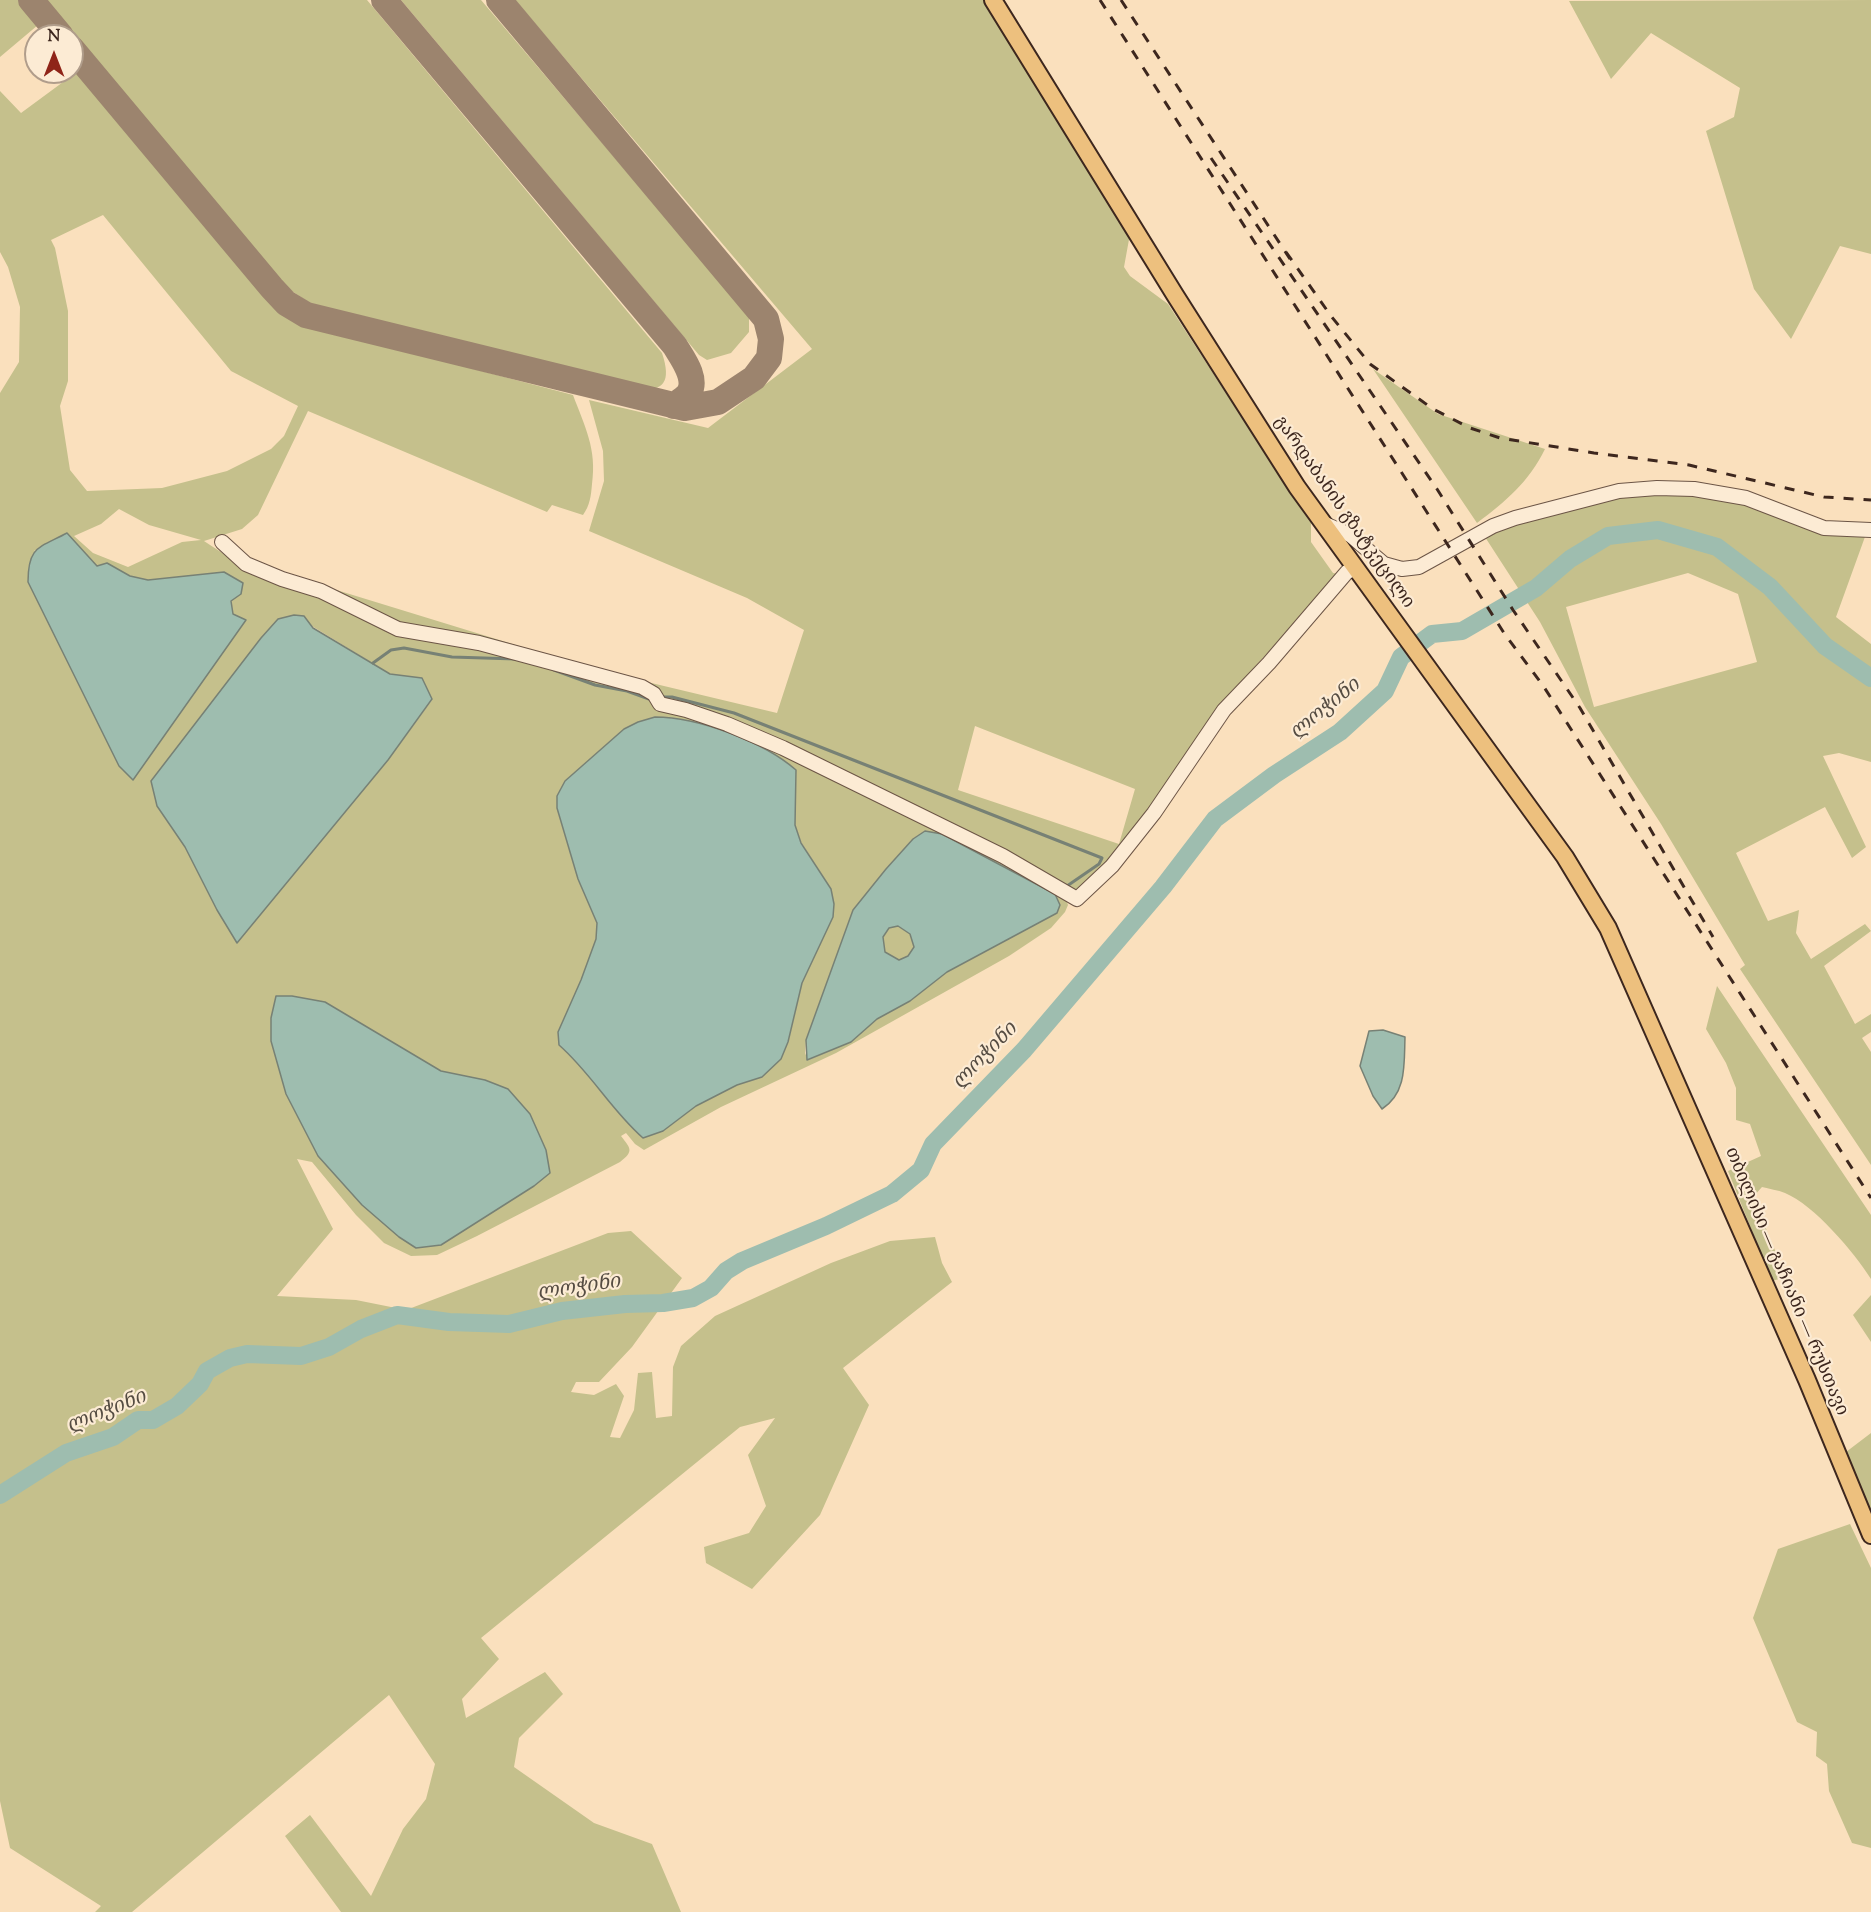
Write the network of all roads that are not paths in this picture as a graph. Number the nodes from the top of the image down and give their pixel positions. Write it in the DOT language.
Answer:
graph roads {
  1 [pos="993,0"];
  2 [pos="1325,524"];
  3 [pos="1871,530"];
  4 [pos="222,542"];
  5 [pos="1356,568"];
  6 [pos="1661,1046"];
  7 [pos="1871,1535"];
  1 -- 2 [label="main road, გარდაბანის გზატკეცილი"];
  2 -- 3 [label="street"];
  2 -- 5 [label="main road, გარდაბანის გზატკეცილი"];
  4 -- 5 [label="street"];
  5 -- 6 [label="main road, გარდაბანის გზატკეცილი"];
  6 -- 7 [label="main road, თბილისი — გაჩიანი — რუსთავი"];
}
